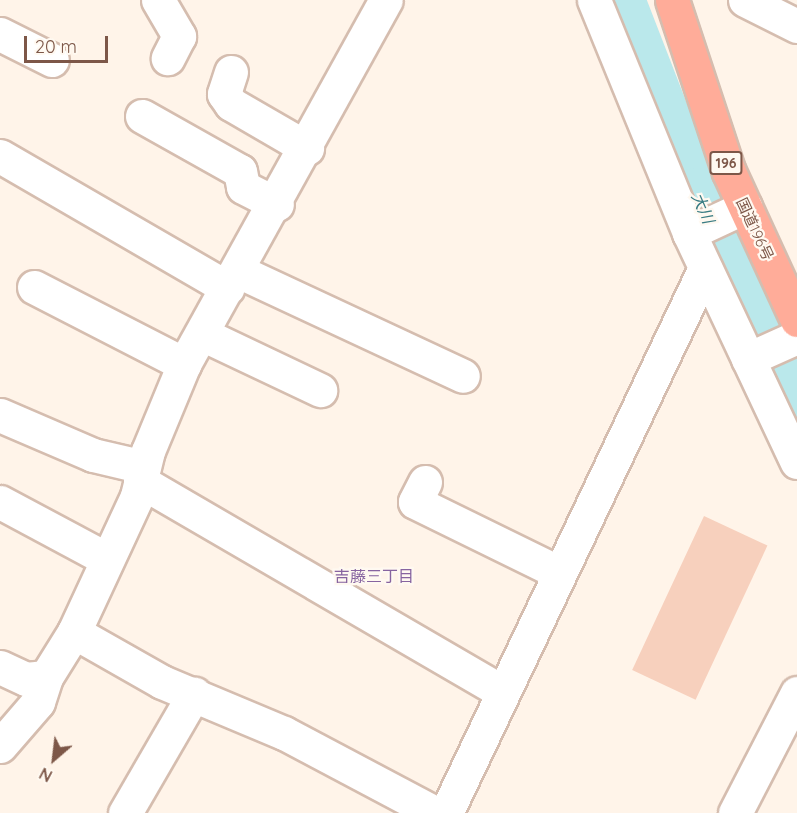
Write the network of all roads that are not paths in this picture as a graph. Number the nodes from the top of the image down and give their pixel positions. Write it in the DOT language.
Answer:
graph roads {
  1 [pos="158,0"];
  2 [pos="386,0"];
  3 [pos="594,0"];
  4 [pos="672,0"];
  5 [pos="745,0"];
  6 [pos="797,26"];
  7 [pos="0,34"];
  8 [pos="168,58"];
  9 [pos="52,60"];
  10 [pos="231,72"];
  11 [pos="142,116"];
  12 [pos="307,148"];
  13 [pos="0,156"];
  14 [pos="277,204"];
  15 [pos="713,222"];
  16 [pos="705,268"];
  17 [pos="233,279"];
  18 [pos="34,287"];
  19 [pos="202,334"];
  20 [pos="776,343"];
  21 [pos="184,364"];
  22 [pos="463,376"];
  23 [pos="320,390"];
  24 [pos="0,415"];
  25 [pos="797,462"];
  26 [pos="142,474"];
  27 [pos="425,482"];
  28 [pos="0,502"];
  29 [pos="105,558"];
  30 [pos="558,572"];
  31 [pos="74,632"];
  32 [pos="0,667"];
  33 [pos="46,677"];
  34 [pos="502,693"];
  35 [pos="797,693"];
  36 [pos="194,694"];
  37 [pos="0,746"];
  38 [pos="125,813"];
  39 [pos="435,813"];
  40 [pos="446,813"];
  41 [pos="735,813"];
  1 -- 8 [label="street"];
  2 -- 12 [label="street"];
  3 -- 15 [label="street"];
  4 -- 15 [label="highway, 国道196号 / 196"];
  5 -- 6 [label="street"];
  7 -- 9 [label="street"];
  10 -- 12 [label="street"];
  11 -- 14 [label="street"];
  12 -- 14 [label="street"];
  13 -- 17 [label="street"];
  14 -- 17 [label="street"];
  15 -- 16 [label="street"];
  15 -- 20 [label="highway, 国道196号 / 196"];
  16 -- 20 [label="street"];
  16 -- 30 [label="street"];
  17 -- 19 [label="street"];
  17 -- 22 [label="street"];
  18 -- 21 [label="street"];
  19 -- 21 [label="street"];
  19 -- 23 [label="street"];
  20 -- 25 [label="street"];
  21 -- 26 [label="street"];
  24 -- 26 [label="street"];
  26 -- 29 [label="street"];
  26 -- 34 [label="street"];
  27 -- 30 [label="street"];
  28 -- 29 [label="street"];
  29 -- 31 [label="street"];
  30 -- 34 [label="street"];
  31 -- 33 [label="street"];
  31 -- 36 [label="street"];
  32 -- 33 [label="street"];
  33 -- 37 [label="street"];
  34 -- 40 [label="street"];
  35 -- 41 [label="street"];
  36 -- 38 [label="street"];
  36 -- 39 [label="street"];
}
